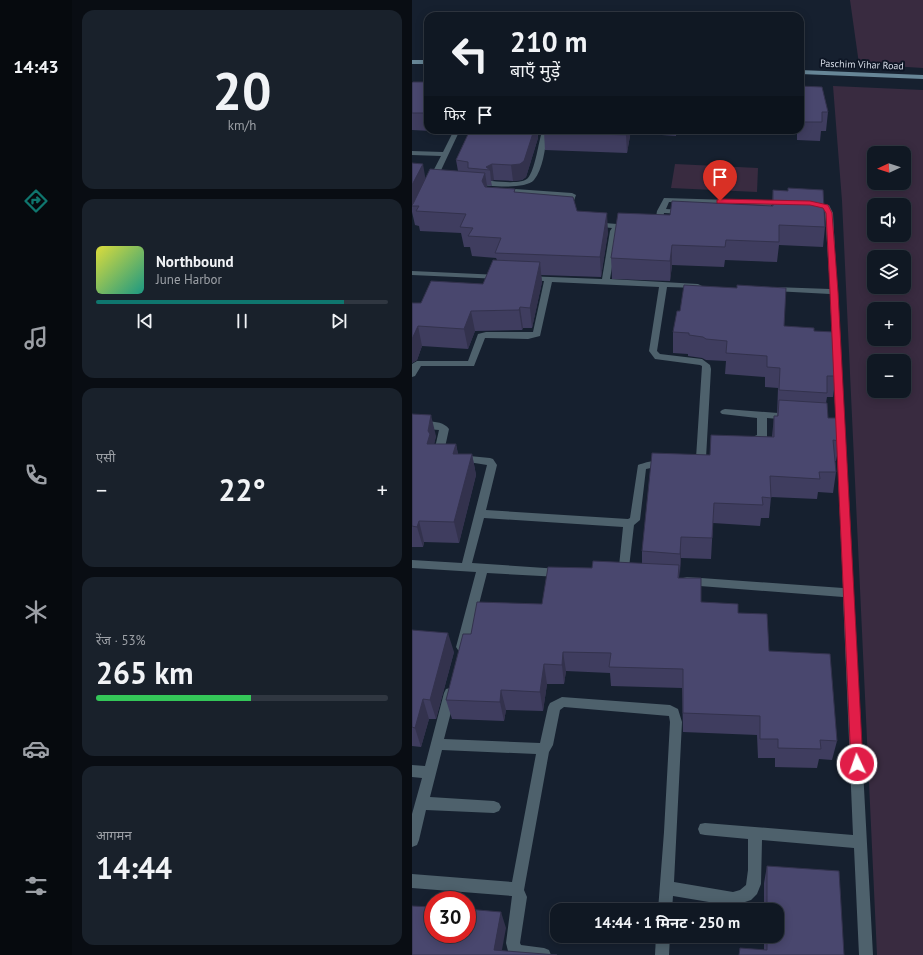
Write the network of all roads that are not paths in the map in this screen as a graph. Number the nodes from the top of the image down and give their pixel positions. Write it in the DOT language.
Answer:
graph roads {
  1 [pos="412,62"];
  2 [pos="424,62"];
  3 [pos="804,72"];
  4 [pos="923,76"];
  5 [pos="455,134"];
  6 [pos="466,134"];
  7 [pos="483,134"];
  8 [pos="540,134"];
  9 [pos="545,134"];
  10 [pos="536,135"];
  11 [pos="412,153"];
  12 [pos="445,154"];
  13 [pos="438,186"];
  14 [pos="767,203"];
  15 [pos="792,203"];
  16 [pos="804,203"];
  17 [pos="661,211"];
  18 [pos="691,212"];
  19 [pos="575,213"];
  20 [pos="751,214"];
  21 [pos="587,223"];
  22 [pos="635,224"];
  23 [pos="650,225"];
  24 [pos="617,226"];
  25 [pos="412,273"];
  26 [pos="549,279"];
  27 [pos="606,282"];
  28 [pos="663,284"];
  29 [pos="710,286"];
  30 [pos="764,289"];
  31 [pos="834,292"];
  32 [pos="412,374"];
  33 [pos="725,412"];
  34 [pos="762,415"];
  35 [pos="801,417"];
  36 [pos="412,425"];
  37 [pos="740,441"];
  38 [pos="673,466"];
  39 [pos="688,467"];
  40 [pos="480,514"];
  41 [pos="629,523"];
  42 [pos="412,564"];
  43 [pos="466,567"];
  44 [pos="483,568"];
  45 [pos="569,573"];
  46 [pos="623,576"];
  47 [pos="678,580"];
  48 [pos="849,593"];
  49 [pos="459,660"];
  50 [pos="453,683"];
  51 [pos="437,744"];
  52 [pos="543,750"];
  53 [pos="412,771"];
  54 [pos="430,772"];
  55 [pos="421,803"];
  56 [pos="494,807"];
  57 [pos="706,829"];
  58 [pos="755,833"];
  59 [pos="412,837"];
  60 [pos="861,842"];
  61 [pos="412,881"];
  62 [pos="666,888"];
  63 [pos="516,890"];
  64 [pos="665,903"];
  65 [pos="663,943"];
  66 [pos="544,955"];
  67 [pos="662,955"];
  68 [pos="866,955"];
  1 -- 2 [label="street"];
  3 -- 4 [label="street, Paschim Vihar Road"];
  5 -- 12 [label="street"];
  6 -- 7 [label="street"];
  8 -- 10 [label="street"];
  9 -- 19 [label="street"];
  11 -- 12 [label="street"];
  12 -- 13 [label="street"];
  14 -- 15 [label="street"];
  14 -- 17 [label="street"];
  14 -- 20 [label="street"];
  16 -- 31 [label="street"];
  17 -- 18 [label="street"];
  17 -- 23 [label="street"];
  21 -- 24 [label="street"];
  22 -- 24 [label="street"];
  24 -- 27 [label="street"];
  25 -- 26 [label="street"];
  26 -- 27 [label="street"];
  26 -- 32 [label="street"];
  27 -- 28 [label="street"];
  28 -- 29 [label="street"];
  28 -- 39 [label="street"];
  30 -- 31 [label="street"];
  31 -- 48 [label="street"];
  33 -- 34 [label="street"];
  34 -- 35 [label="street"];
  34 -- 37 [label="street"];
  36 -- 40 [label="street"];
  38 -- 41 [label="street"];
  40 -- 41 [label="street"];
  40 -- 43 [label="street"];
  41 -- 46 [label="street"];
  42 -- 43 [label="street"];
  43 -- 44 [label="street"];
  44 -- 45 [label="street"];
  44 -- 49 [label="street"];
  47 -- 48 [label="street"];
  48 -- 60 [label="street"];
  50 -- 51 [label="street"];
  51 -- 52 [label="street"];
  51 -- 54 [label="street"];
  52 -- 62 [label="street"];
  52 -- 63 [label="street"];
  53 -- 54 [label="street"];
  54 -- 55 [label="street"];
  55 -- 56 [label="street"];
  55 -- 59 [label="street"];
  57 -- 58 [label="street"];
  58 -- 60 [label="street"];
  58 -- 62 [label="street"];
  60 -- 68 [label="street"];
  61 -- 63 [label="street"];
  62 -- 64 [label="street"];
  63 -- 66 [label="street"];
  65 -- 67 [label="street"];
}
